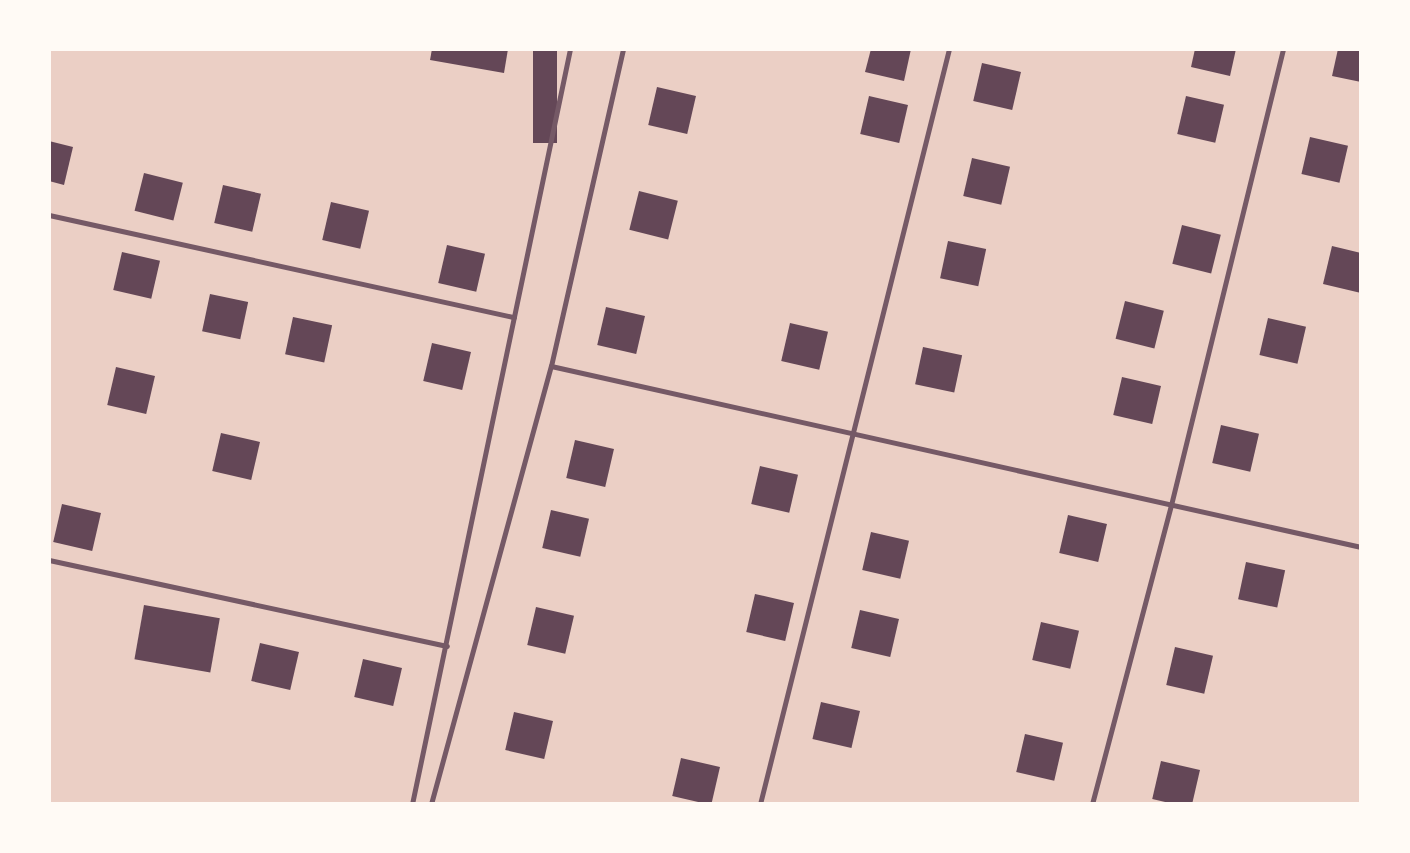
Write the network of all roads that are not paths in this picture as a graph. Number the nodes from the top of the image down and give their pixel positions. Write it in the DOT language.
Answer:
graph roads {
  1 [pos="570,49"];
  2 [pos="623,49"];
  3 [pos="949,49"];
  4 [pos="1283,49"];
  5 [pos="49,215"];
  6 [pos="514,317"];
  7 [pos="551,366"];
  8 [pos="854,432"];
  9 [pos="1171,505"];
  10 [pos="1361,547"];
  11 [pos="49,560"];
  12 [pos="447,646"];
  13 [pos="412,804"];
  14 [pos="432,804"];
  15 [pos="760,804"];
  16 [pos="1092,804"];
  1 -- 6 [label="lane"];
  2 -- 7 [label="lane"];
  3 -- 8 [label="lane"];
  4 -- 9 [label="lane"];
  5 -- 6 [label="lane"];
  6 -- 12 [label="lane"];
  7 -- 8 [label="lane"];
  7 -- 14 [label="lane"];
  8 -- 9 [label="lane"];
  8 -- 15 [label="lane"];
  9 -- 10 [label="lane"];
  9 -- 16 [label="lane"];
  11 -- 12 [label="lane"];
  12 -- 13 [label="lane"];
}
